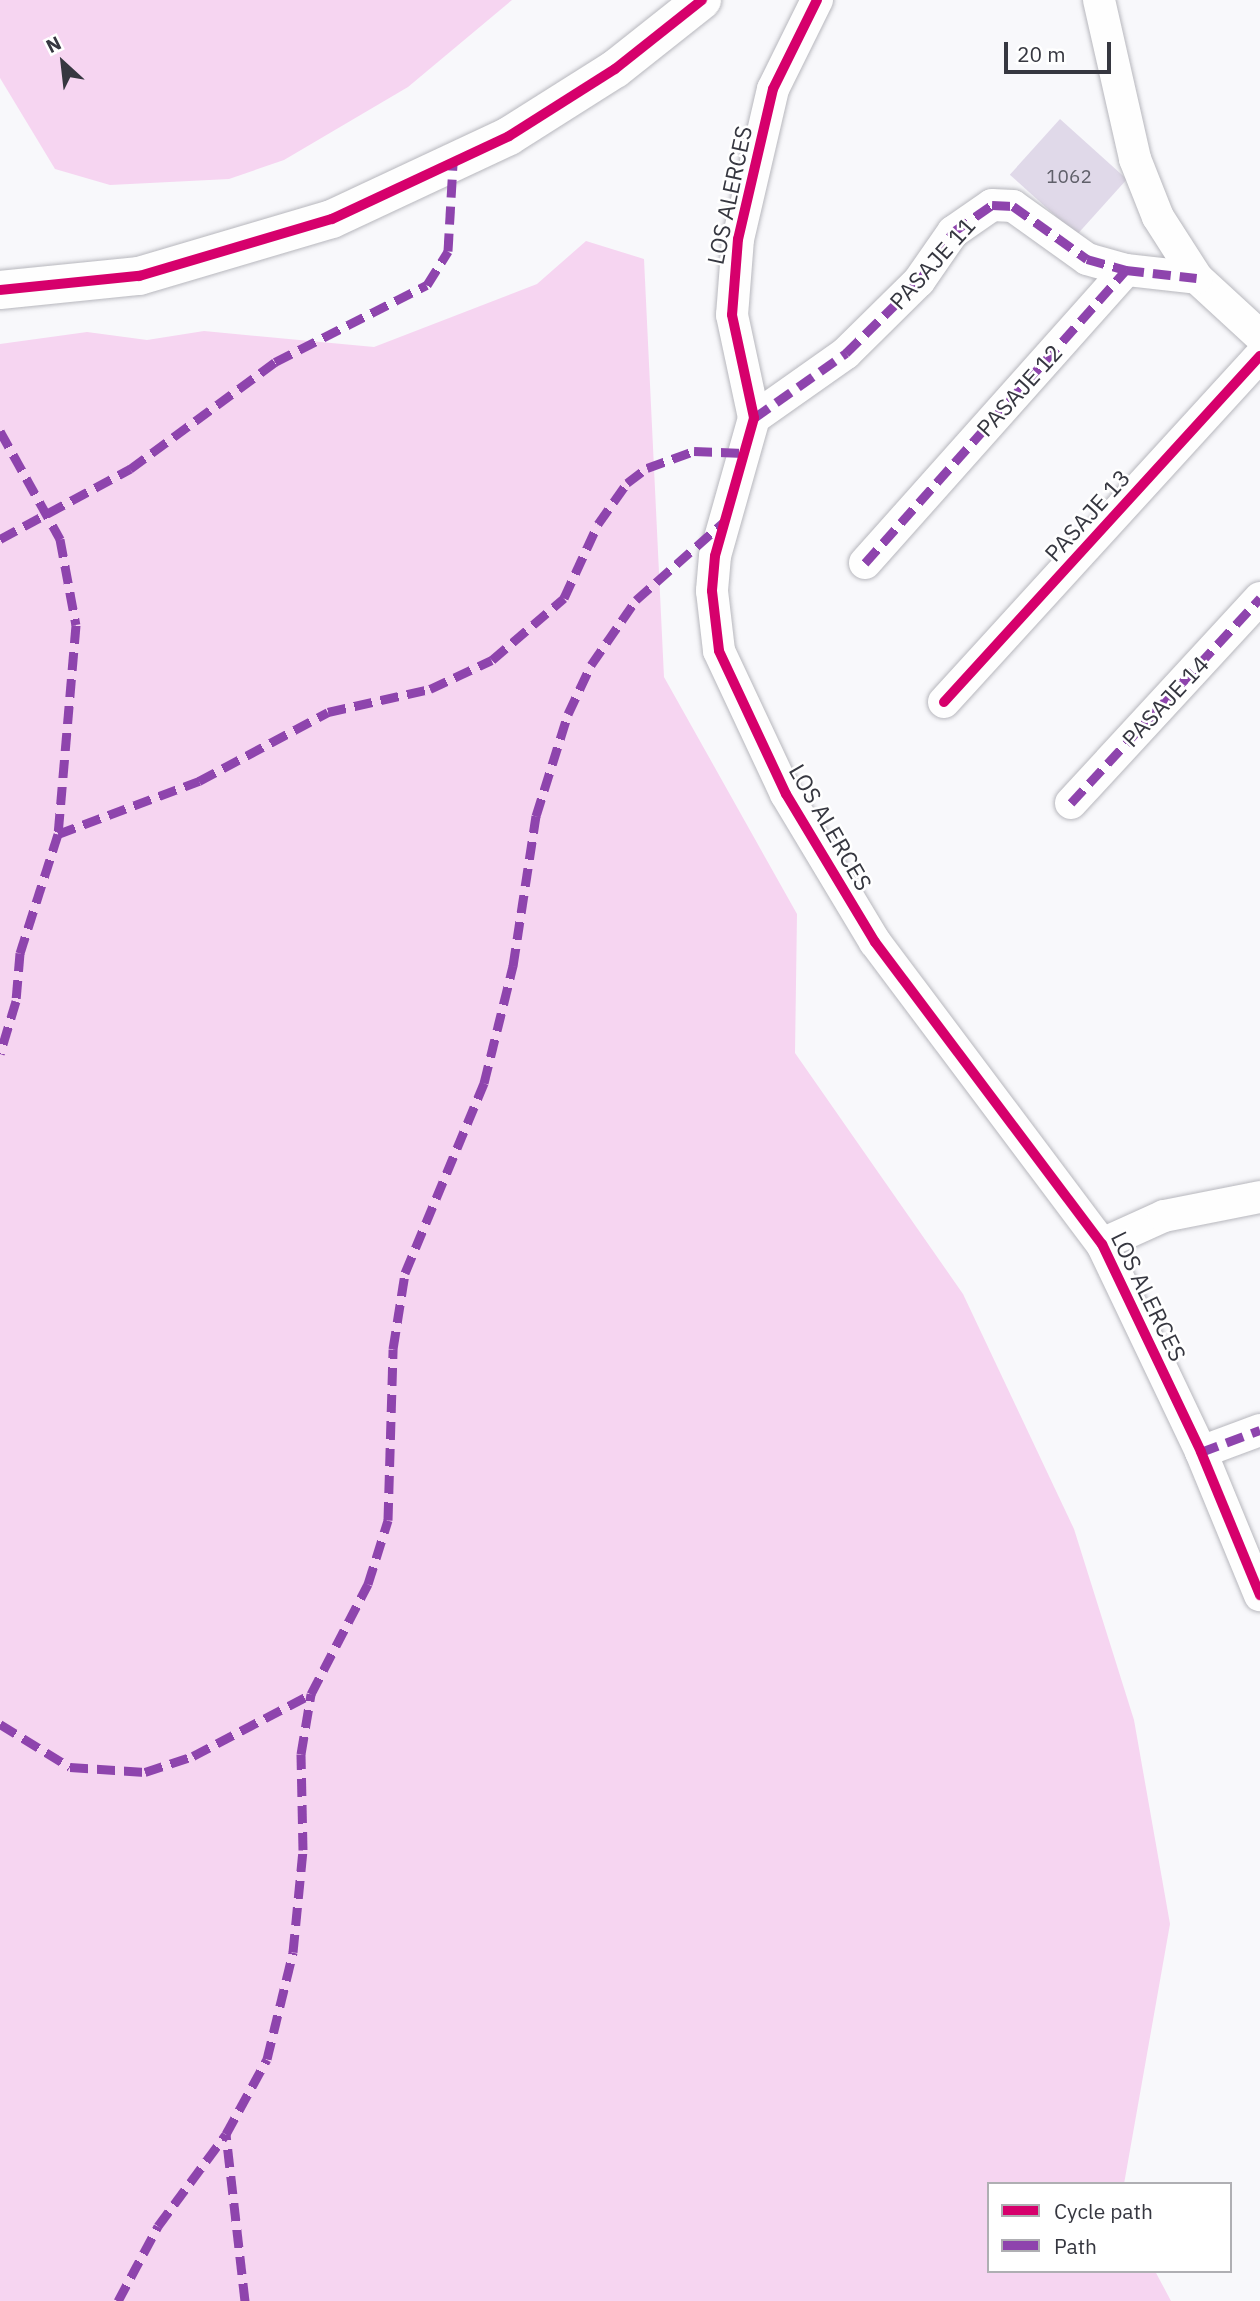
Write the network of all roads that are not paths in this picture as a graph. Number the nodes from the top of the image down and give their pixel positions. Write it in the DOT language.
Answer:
graph roads {
  1 [pos="702,0"];
  2 [pos="817,0"];
  3 [pos="1099,0"];
  4 [pos="1126,270"];
  5 [pos="1197,278"];
  6 [pos="0,290"];
  7 [pos="1260,336"];
  8 [pos="1260,356"];
  9 [pos="754,418"];
  10 [pos="865,563"];
  11 [pos="1260,598"];
  12 [pos="944,702"];
  13 [pos="1071,803"];
  14 [pos="1260,1197"];
  15 [pos="1102,1244"];
  16 [pos="1260,1430"];
  17 [pos="1201,1452"];
  18 [pos="1260,1595"];
  1 -- 6 [label="street"];
  2 -- 9 [label="street, LOS ALERCES"];
  3 -- 5 [label="street"];
  4 -- 5 [label="street"];
  4 -- 9 [label="street, PASAJE 11"];
  4 -- 10 [label="street, PASAJE 12"];
  5 -- 7 [label="street"];
  8 -- 12 [label="street, PASAJE 13"];
  9 -- 15 [label="street, LOS ALERCES"];
  11 -- 13 [label="street, PASAJE 14"];
  14 -- 15 [label="street"];
  15 -- 17 [label="street, LOS ALERCES"];
  16 -- 17 [label="street"];
  17 -- 18 [label="street, LOS ALERCES"];
}
